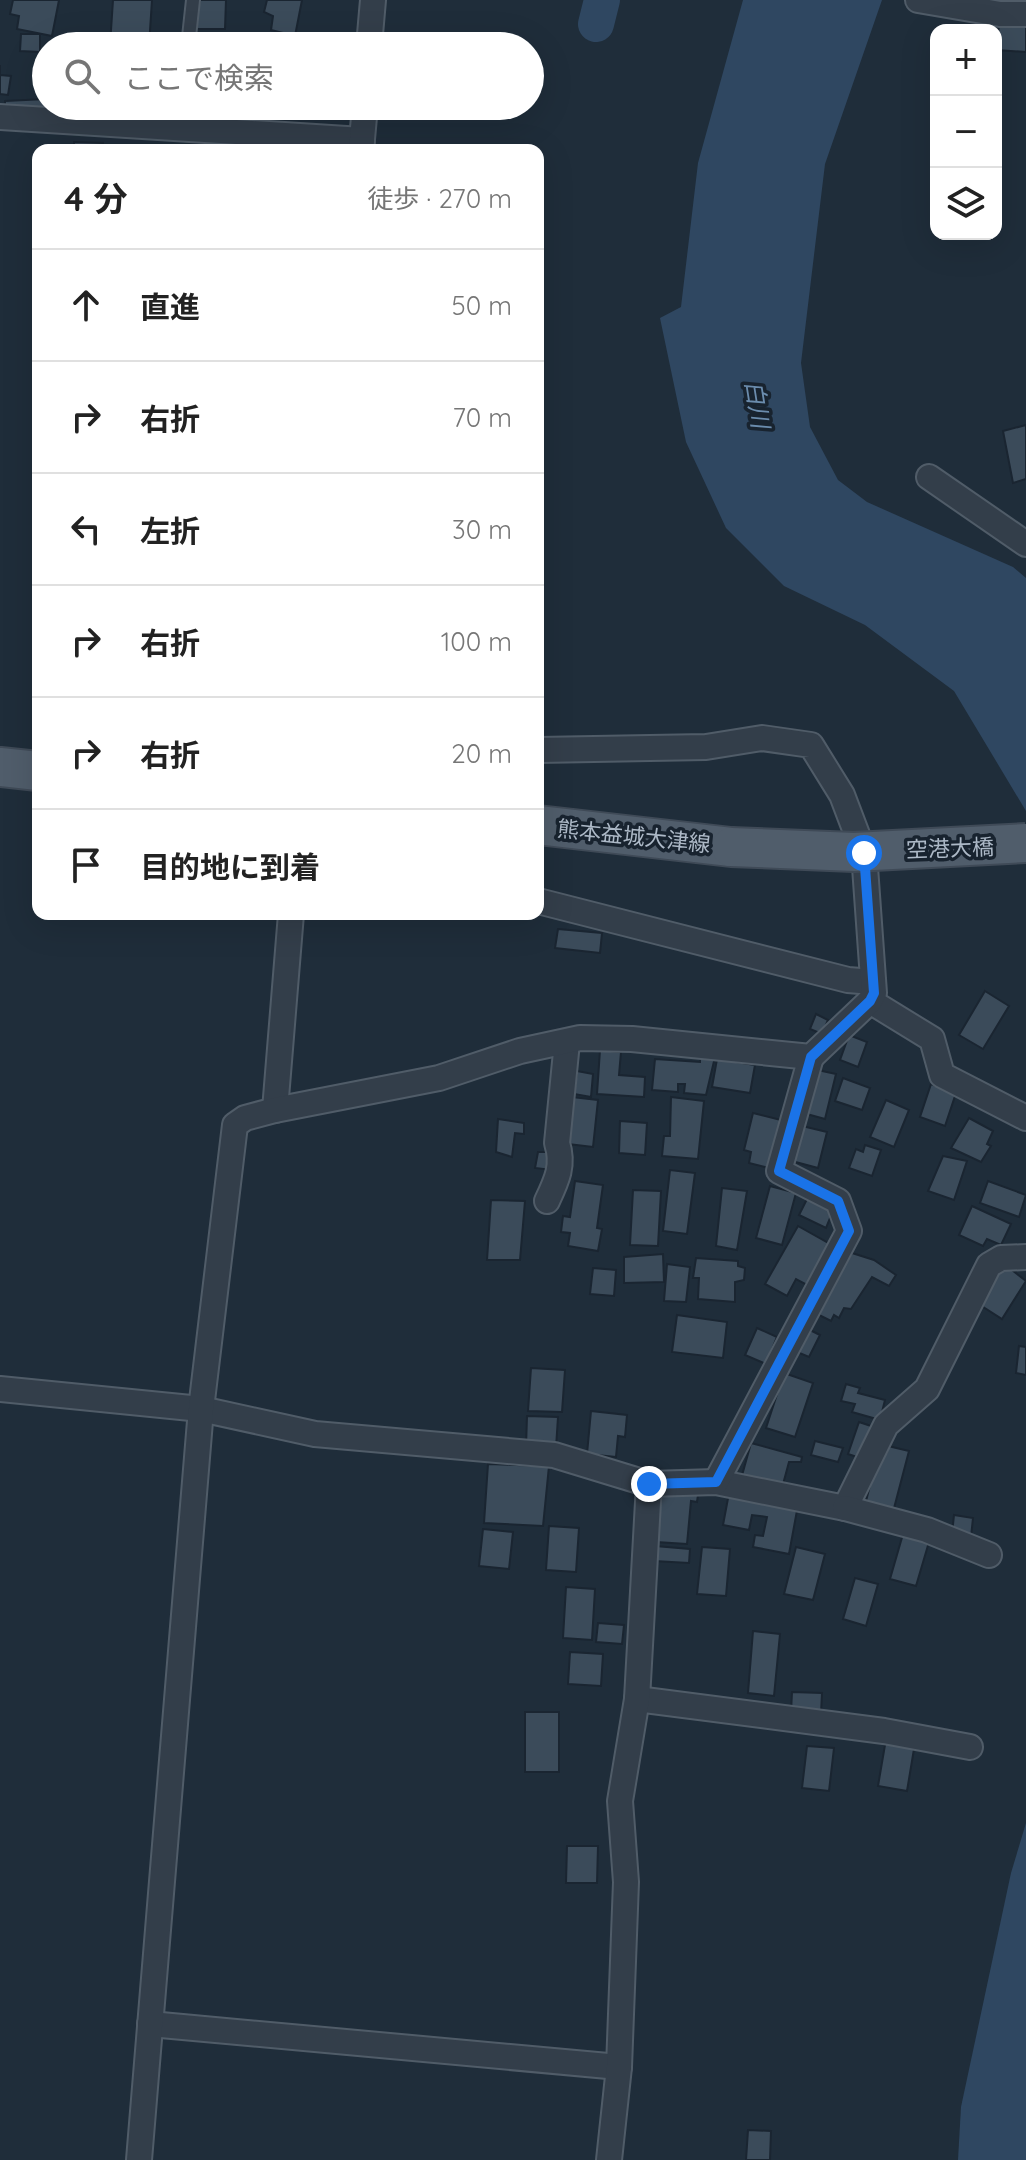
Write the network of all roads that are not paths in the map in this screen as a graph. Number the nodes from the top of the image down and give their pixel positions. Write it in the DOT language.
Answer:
graph roads {
  1 [pos="193,0"];
  2 [pos="373,0"];
  3 [pos="926,2"];
  4 [pos="1026,14"];
  5 [pos="190,32"];
  6 [pos="370,32"];
  7 [pos="0,117"];
  8 [pos="32,117"];
  9 [pos="206,120"];
  10 [pos="364,120"];
  11 [pos="356,144"];
  12 [pos="362,144"];
  13 [pos="929,477"];
  14 [pos="1026,544"];
  15 [pos="544,750"];
  16 [pos="0,767"];
  17 [pos="32,770"];
  18 [pos="544,826"];
  19 [pos="1026,843"];
  20 [pos="731,847"];
  21 [pos="544,903"];
  22 [pos="291,920"];
  23 [pos="871,991"];
  24 [pos="567,1042"];
  25 [pos="811,1057"];
  26 [pos="275,1110"];
  27 [pos="1026,1118"];
  28 [pos="547,1201"];
  29 [pos="1026,1257"];
  30 [pos="0,1389"];
  31 [pos="201,1409"];
  32 [pos="716,1482"];
  33 [pos="649,1484"];
  34 [pos="845,1508"];
  35 [pos="989,1555"];
  36 [pos="637,1699"];
  37 [pos="970,1747"];
  38 [pos="150,2024"];
  39 [pos="619,2067"];
  40 [pos="139,2160"];
  41 [pos="609,2160"];
  1 -- 5 [label="lane"];
  2 -- 6 [label="street"];
  3 -- 4 [label="street"];
  7 -- 8 [label="street"];
  9 -- 11 [label="street"];
  10 -- 12 [label="street"];
  13 -- 14 [label="street"];
  15 -- 23 [label="street"];
  16 -- 17 [label="main road"];
  18 -- 20 [label="main road, 熊本益城大津線"];
  19 -- 20 [label="main road, 空港大橋, bridge"];
  21 -- 23 [label="street"];
  22 -- 26 [label="street"];
  23 -- 25 [label="street"];
  23 -- 27 [label="street"];
  24 -- 25 [label="street"];
  24 -- 26 [label="street"];
  24 -- 28 [label="street"];
  25 -- 32 [label="street"];
  26 -- 31 [label="street"];
  29 -- 34 [label="street"];
  30 -- 31 [label="street"];
  31 -- 33 [label="street"];
  31 -- 38 [label="street"];
  32 -- 33 [label="street"];
  32 -- 34 [label="street"];
  33 -- 36 [label="street"];
  34 -- 35 [label="street"];
  36 -- 37 [label="street"];
  36 -- 39 [label="street"];
  38 -- 39 [label="street"];
  38 -- 40 [label="street"];
  39 -- 41 [label="street"];
}
